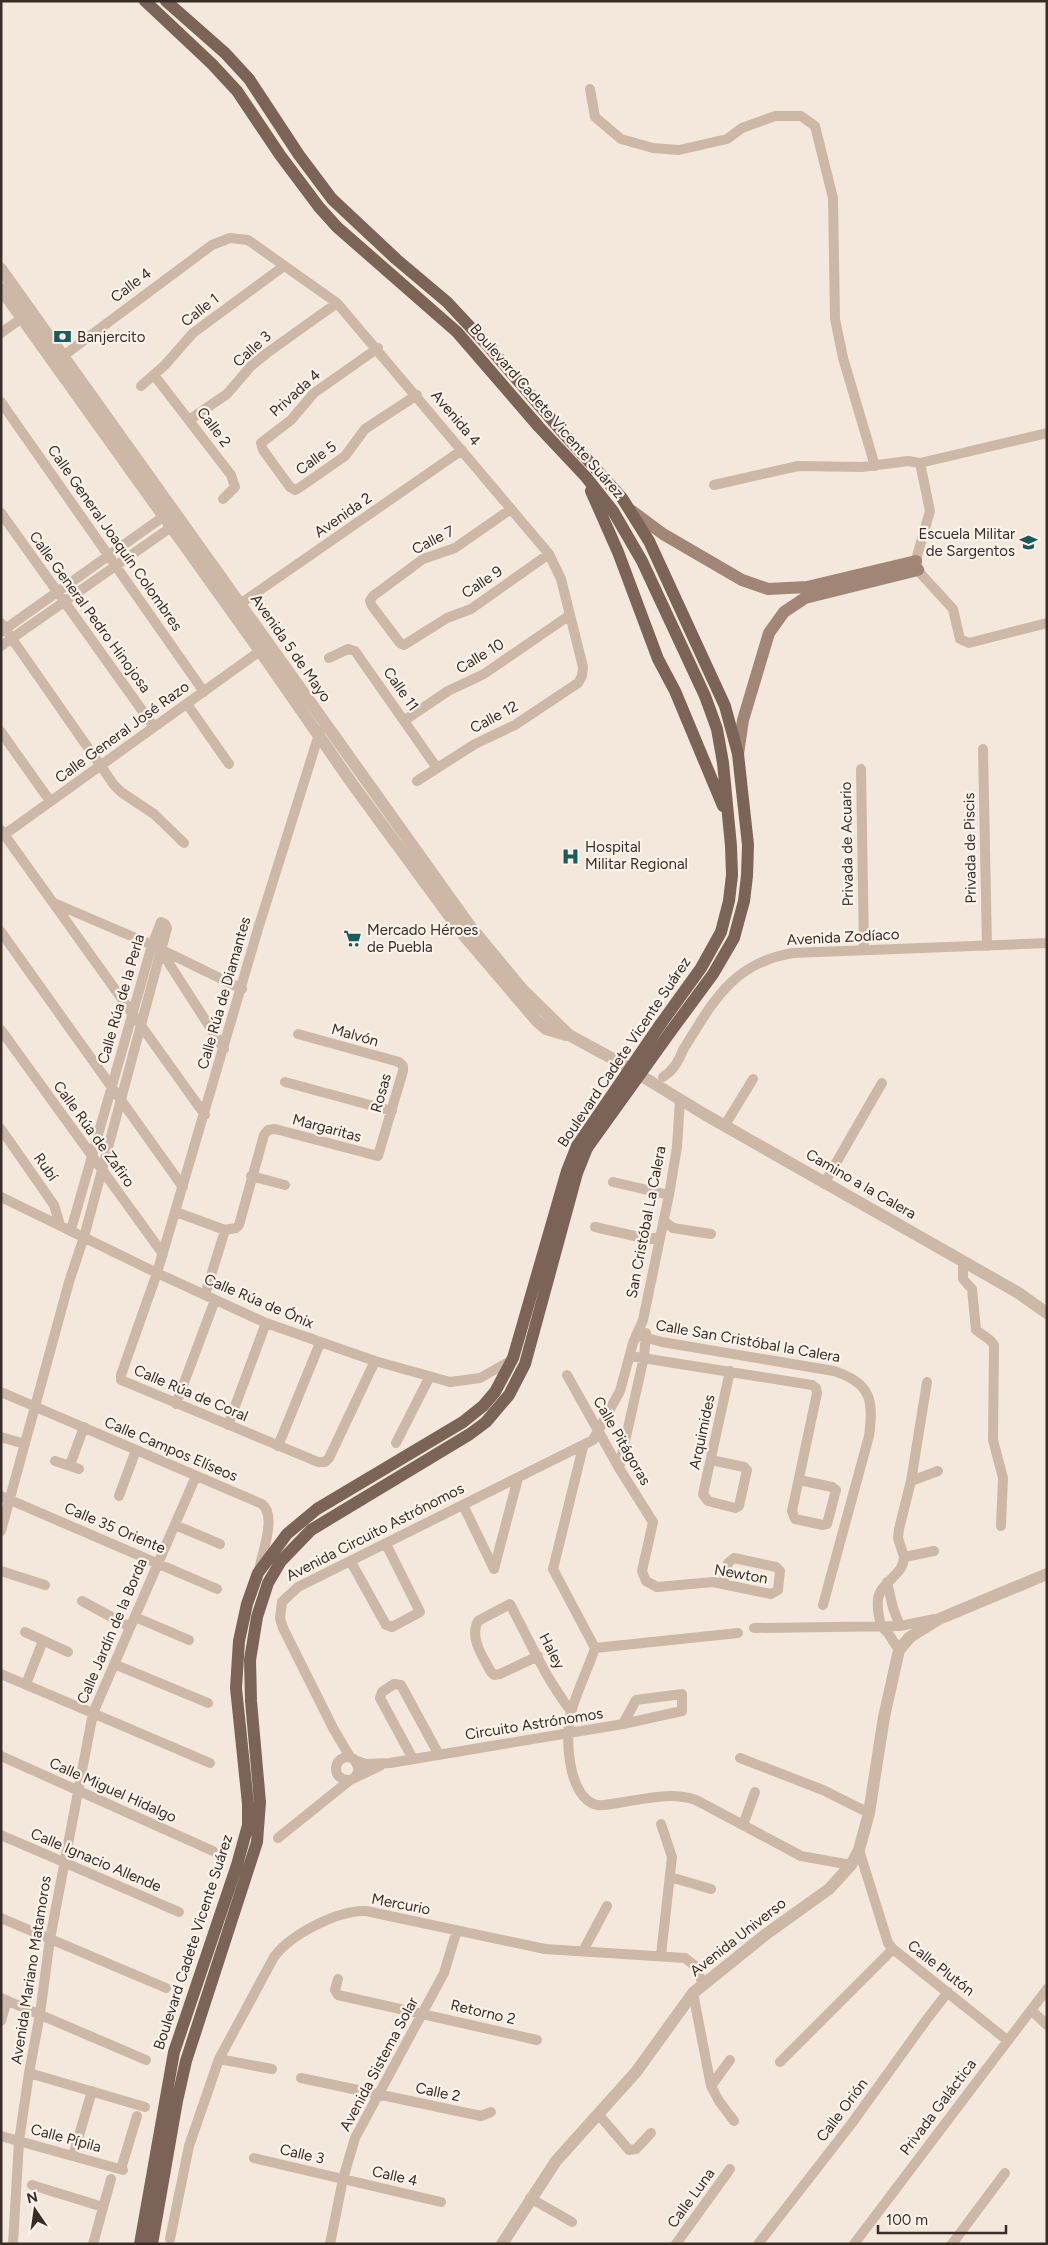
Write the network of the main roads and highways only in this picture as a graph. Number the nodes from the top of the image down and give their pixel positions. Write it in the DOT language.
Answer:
graph roads {
  1 [pos="145,1"];
  2 [pos="166,1"];
  3 [pos="550,418"];
  4 [pos="539,427"];
  5 [pos="586,477"];
  6 [pos="632,511"];
  7 [pos="738,754"];
  8 [pos="729,828"];
  9 [pos="666,1028"];
  10 [pos="582,1147"];
  11 [pos="140,2244"];
  12 [pos="152,2244"];
  1 -- 4 [label="main road, Boulevard Cadete Vicente Suárez"];
  2 -- 3 [label="main road, Boulevard Cadete Vicente Suárez"];
  3 -- 4 [label="main road"];
  3 -- 6 [label="main road, Boulevard Cadete Vicente Suárez"];
  4 -- 5 [label="main road, Boulevard Cadete Vicente Suárez"];
  5 -- 8 [label="main road"];
  5 -- 8 [label="main road, Boulevard Cadete Vicente Suárez"];
  6 -- 7 [label="main road, Boulevard Cadete Vicente Suárez"];
  6 -- 7 [label="main road"];
  7 -- 9 [label="main road, Boulevard Cadete Vicente Suárez"];
  8 -- 9 [label="main road, Boulevard Cadete Vicente Suárez"];
  9 -- 10 [label="main road, Boulevard Cadete Vicente Suárez, bridge"];
  10 -- 11 [label="main road, Boulevard Cadete Vicente Suárez"];
  10 -- 12 [label="main road, Boulevard Cadete Vicente Suárez"];
}
